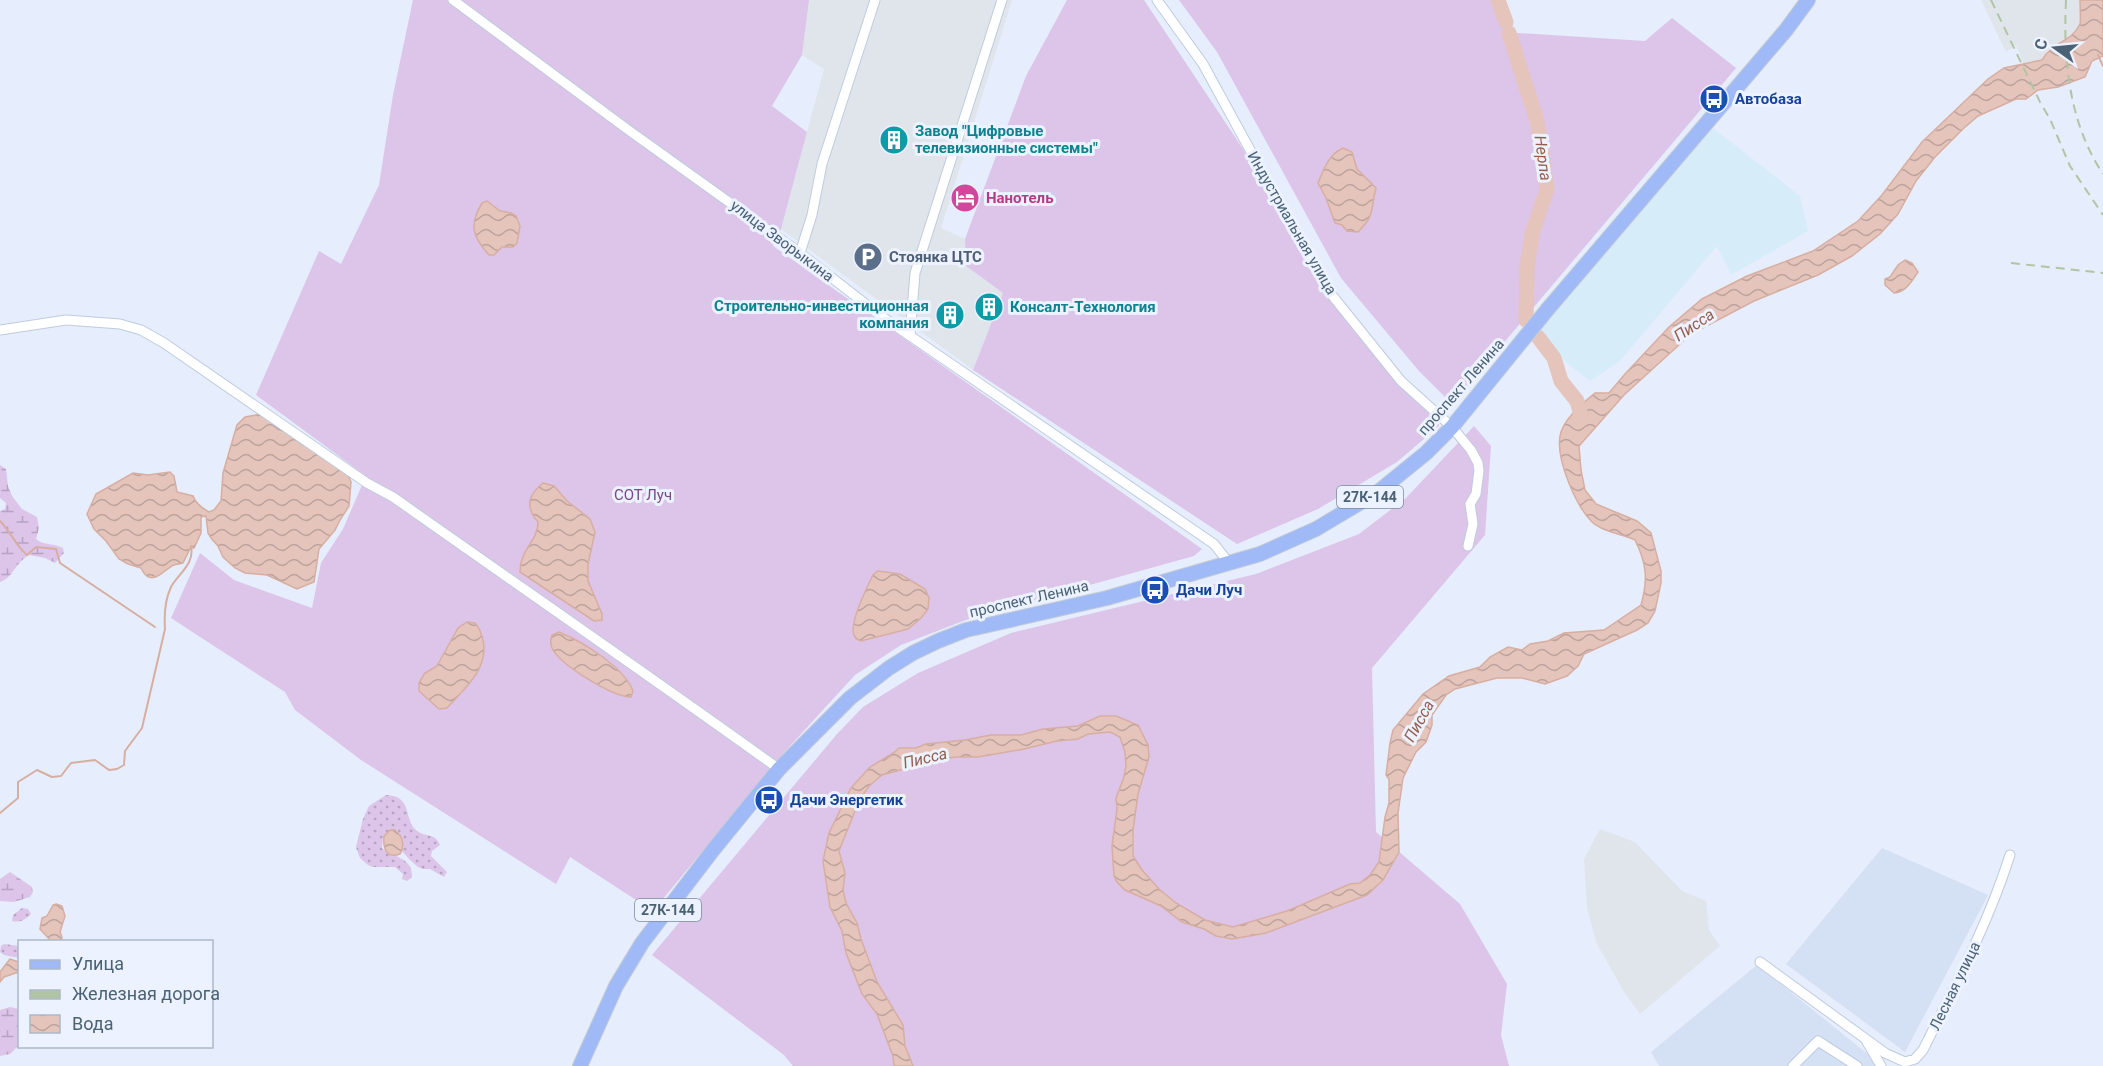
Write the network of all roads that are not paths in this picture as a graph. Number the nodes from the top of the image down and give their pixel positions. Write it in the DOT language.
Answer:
graph roads {
  1 [pos="453,0"];
  2 [pos="875,0"];
  3 [pos="1002,0"];
  4 [pos="1156,0"];
  5 [pos="1808,0"];
  6 [pos="800,253"];
  7 [pos="0,330"];
  8 [pos="910,336"];
  9 [pos="1452,427"];
  10 [pos="1468,546"];
  11 [pos="1229,564"];
  12 [pos="779,769"];
  13 [pos="2010,855"];
  14 [pos="1760,962"];
  15 [pos="1865,1038"];
  16 [pos="1904,1064"];
  17 [pos="580,1066"];
  18 [pos="1793,1066"];
  19 [pos="1857,1066"];
  20 [pos="1881,1066"];
  1 -- 6 [label="street, улица Зворыкина"];
  2 -- 6 [label="street"];
  3 -- 8 [label="street"];
  4 -- 9 [label="street, Индустриальная улица"];
  5 -- 9 [label="main road, проспект Ленина / 27К-144"];
  6 -- 8 [label="street, улица Зворыкина"];
  7 -- 12 [label="street"];
  8 -- 11 [label="street, улица Зворыкина"];
  9 -- 10 [label="street, Индустриальная улица"];
  9 -- 11 [label="main road, проспект Ленина / 27К-144"];
  11 -- 12 [label="main road, проспект Ленина / 27К-144"];
  12 -- 17 [label="main road, 27К-144"];
  13 -- 16 [label="street, Лесная улица"];
  14 -- 15 [label="street, Лесная улица"];
  15 -- 16 [label="street, Лесная улица"];
  15 -- 20 [label="street, Лесная улица"];
  18 -- 19 [label="street"];
}
